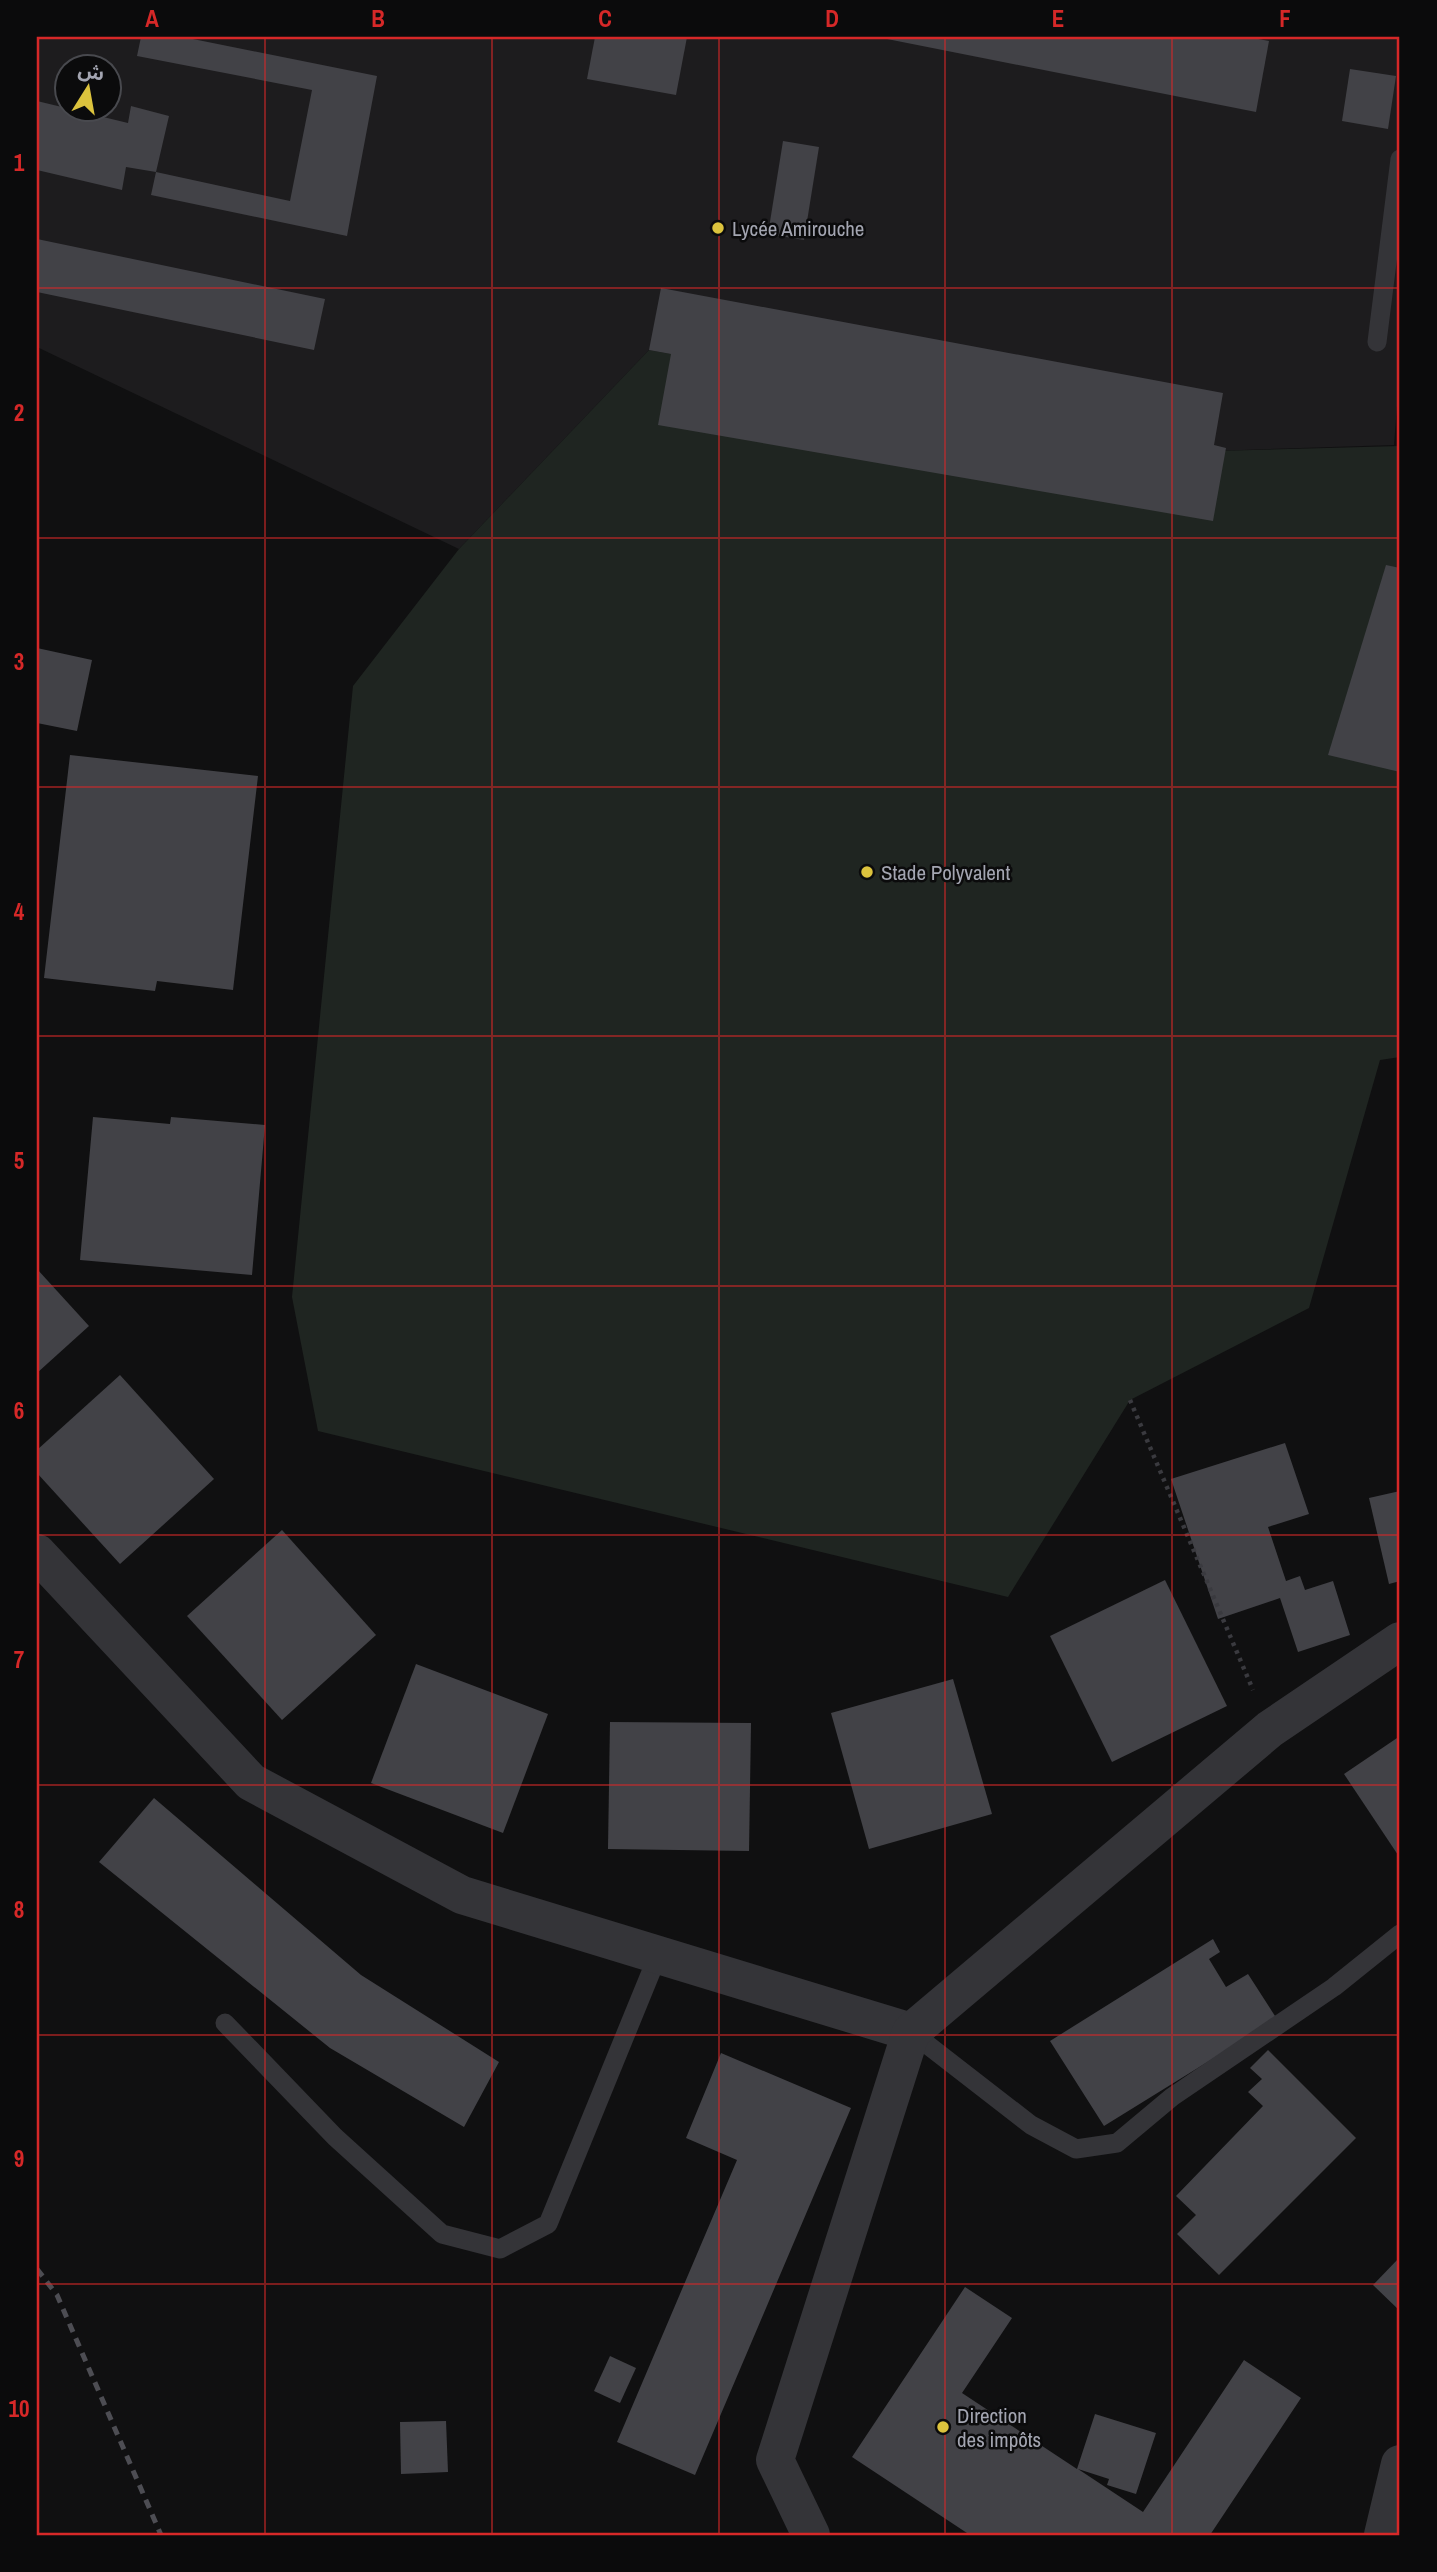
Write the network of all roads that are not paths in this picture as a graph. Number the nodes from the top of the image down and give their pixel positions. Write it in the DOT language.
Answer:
graph roads {
  1 [pos="1400,159"];
  2 [pos="1377,342"];
  3 [pos="37,1553"];
  4 [pos="1400,1641"];
  5 [pos="1400,1934"];
  6 [pos="658,1955"];
  7 [pos="225,2023"];
  8 [pos="911,2032"];
  9 [pos="1400,2464"];
  10 [pos="811,2535"];
  11 [pos="1383,2535"];
  1 -- 2 [label="lane"];
  3 -- 6 [label="street"];
  4 -- 8 [label="street"];
  5 -- 8 [label="lane"];
  6 -- 7 [label="lane"];
  6 -- 8 [label="street"];
  8 -- 10 [label="street"];
  9 -- 11 [label="street"];
}
